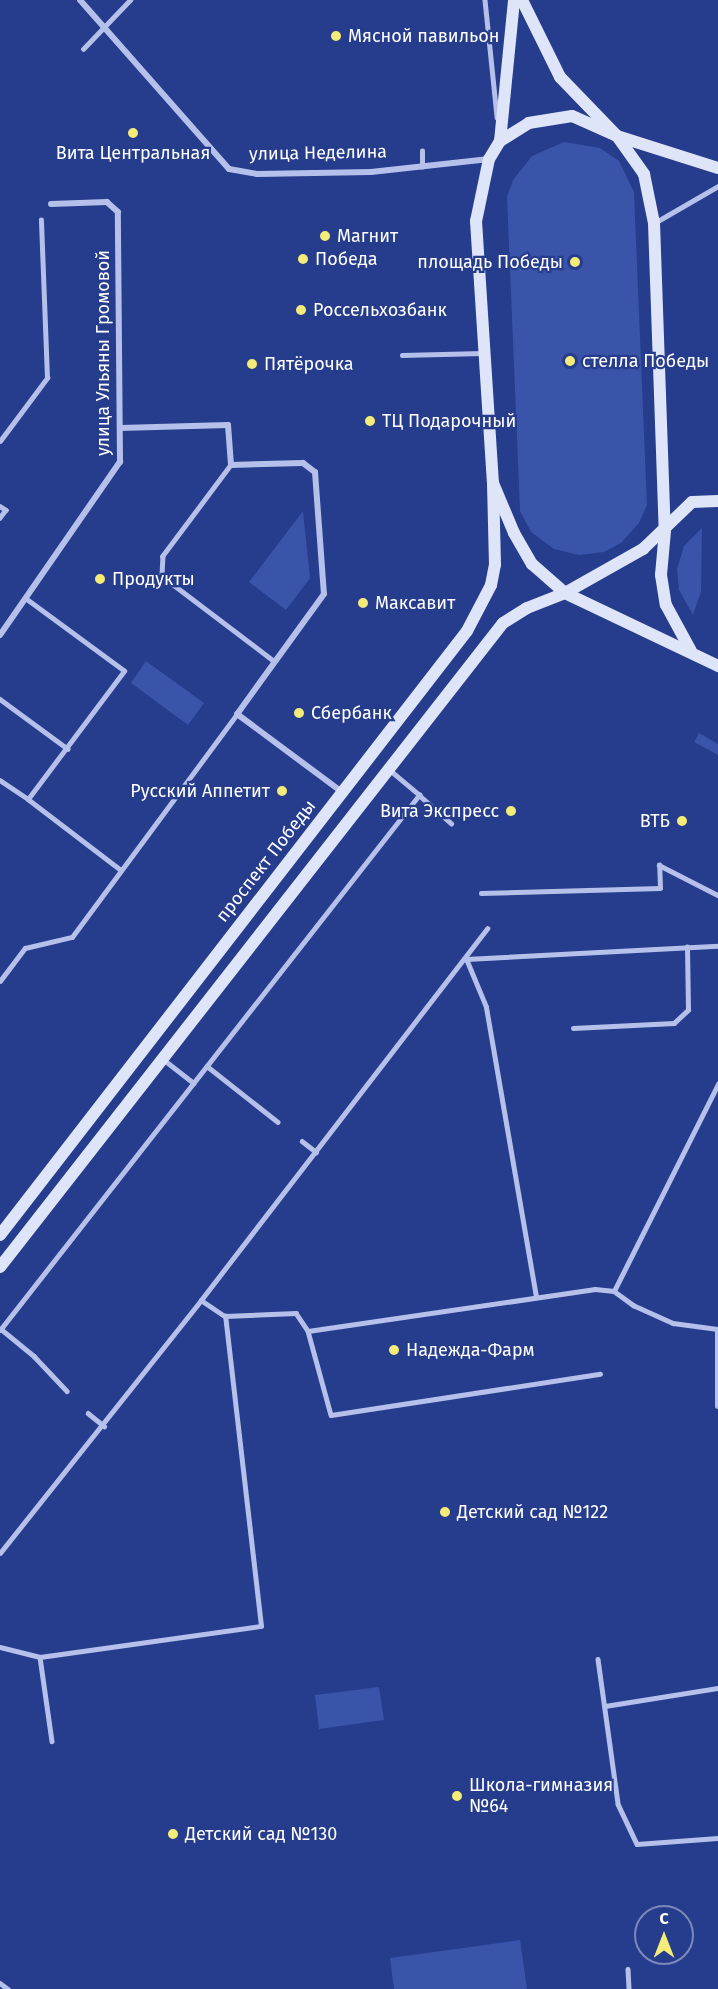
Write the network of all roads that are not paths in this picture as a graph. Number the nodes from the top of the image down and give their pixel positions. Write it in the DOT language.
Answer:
graph roads {
  1 [pos="80,0"];
  2 [pos="130,0"];
  3 [pos="485,0"];
  4 [pos="514,0"];
  5 [pos="522,0"];
  6 [pos="104,27"];
  7 [pos="83,49"];
  8 [pos="616,136"];
  9 [pos="500,141"];
  10 [pos="422,151"];
  11 [pos="489,159"];
  12 [pos="713,166"];
  13 [pos="422,167"];
  14 [pos="718,186"];
  15 [pos="51,204"];
  16 [pos="41,220"];
  17 [pos="654,223"];
  18 [pos="485,353"];
  19 [pos="402,355"];
  20 [pos="120,428"];
  21 [pos="0,441"];
  22 [pos="231,465"];
  23 [pos="493,483"];
  24 [pos="718,501"];
  25 [pos="0,506"];
  26 [pos="0,518"];
  27 [pos="665,531"];
  28 [pos="565,594"];
  29 [pos="26,599"];
  30 [pos="0,635"];
  31 [pos="691,651"];
  32 [pos="274,661"];
  33 [pos="718,666"];
  34 [pos="0,699"];
  35 [pos="237,714"];
  36 [pos="68,749"];
  37 [pos="390,771"];
  38 [pos="0,780"];
  39 [pos="342,792"];
  40 [pos="419,795"];
  41 [pos="28,799"];
  42 [pos="451,823"];
  43 [pos="121,870"];
  44 [pos="481,893"];
  45 [pos="718,895"];
  46 [pos="487,928"];
  47 [pos="718,946"];
  48 [pos="687,947"];
  49 [pos="466,958"];
  50 [pos="0,981"];
  51 [pos="573,1029"];
  52 [pos="163,1059"];
  53 [pos="207,1066"];
  54 [pos="194,1083"];
  55 [pos="718,1084"];
  56 [pos="278,1122"];
  57 [pos="302,1141"];
  58 [pos="316,1152"];
  59 [pos="1,1230"];
  60 [pos="0,1267"];
  61 [pos="614,1291"];
  62 [pos="536,1298"];
  63 [pos="201,1300"];
  64 [pos="225,1316"];
  65 [pos="0,1330"];
  66 [pos="308,1330"];
  67 [pos="718,1330"];
  68 [pos="600,1374"];
  69 [pos="67,1391"];
  70 [pos="718,1406"];
  71 [pos="88,1413"];
  72 [pos="104,1426"];
  73 [pos="0,1553"];
  74 [pos="0,1647"];
  75 [pos="40,1657"];
  76 [pos="598,1659"];
  77 [pos="718,1688"];
  78 [pos="605,1706"];
  79 [pos="52,1741"];
  80 [pos="718,1838"];
  81 [pos="628,1969"];
  82 [pos="0,1983"];
  83 [pos="8,1989"];
  84 [pos="629,1989"];
  1 -- 6 [label="street, улица Неделина"];
  2 -- 6 [label="lane"];
  3 -- 9 [label="lane"];
  4 -- 9 [label="main road"];
  5 -- 8 [label="main road"];
  6 -- 7 [label="lane"];
  6 -- 13 [label="street, улица Неделина"];
  8 -- 9 [label="main road"];
  8 -- 12 [label="main road"];
  8 -- 17 [label="main road"];
  9 -- 11 [label="main road"];
  10 -- 13 [label="lane"];
  11 -- 13 [label="street, улица Неделина"];
  11 -- 18 [label="main road"];
  14 -- 17 [label="lane"];
  15 -- 20 [label="street, улица Ульяны Громовой"];
  16 -- 21 [label="lane"];
  17 -- 27 [label="main road"];
  18 -- 19 [label="lane"];
  18 -- 23 [label="main road"];
  20 -- 22 [label="street"];
  20 -- 29 [label="street, улица Ульяны Громовой"];
  22 -- 32 [label="lane"];
  22 -- 32 [label="street"];
  23 -- 28 [label="main road"];
  23 -- 39 [label="main road, проспект Победы"];
  24 -- 27 [label="main road"];
  25 -- 26 [label="lane"];
  27 -- 28 [label="main road"];
  27 -- 31 [label="main road"];
  28 -- 31 [label="main road"];
  28 -- 37 [label="main road"];
  29 -- 30 [label="street, улица Ульяны Громовой"];
  29 -- 36 [label="lane"];
  31 -- 33 [label="main road"];
  32 -- 35 [label="street"];
  34 -- 36 [label="lane"];
  35 -- 39 [label="street"];
  35 -- 43 [label="lane"];
  36 -- 41 [label="lane"];
  37 -- 40 [label="lane"];
  37 -- 52 [label="main road"];
  38 -- 41 [label="lane"];
  39 -- 59 [label="main road, проспект Победы"];
  40 -- 42 [label="lane"];
  40 -- 53 [label="lane"];
  41 -- 43 [label="lane"];
  43 -- 50 [label="lane"];
  44 -- 45 [label="lane"];
  46 -- 49 [label="lane"];
  47 -- 48 [label="lane"];
  48 -- 49 [label="lane"];
  48 -- 51 [label="lane"];
  49 -- 58 [label="lane"];
  49 -- 62 [label="lane"];
  52 -- 54 [label="lane"];
  52 -- 60 [label="main road"];
  53 -- 54 [label="lane"];
  53 -- 56 [label="lane"];
  54 -- 65 [label="lane"];
  55 -- 61 [label="lane"];
  57 -- 58 [label="lane"];
  58 -- 63 [label="lane"];
  61 -- 62 [label="lane"];
  61 -- 67 [label="lane"];
  62 -- 66 [label="lane"];
  63 -- 64 [label="lane"];
  63 -- 72 [label="lane"];
  64 -- 66 [label="lane"];
  64 -- 75 [label="lane"];
  65 -- 69 [label="lane"];
  66 -- 68 [label="lane"];
  67 -- 70 [label="street"];
  71 -- 72 [label="lane"];
  72 -- 73 [label="lane"];
  74 -- 75 [label="lane"];
  75 -- 79 [label="lane"];
  76 -- 78 [label="lane"];
  77 -- 78 [label="lane"];
  78 -- 80 [label="lane"];
  81 -- 84 [label="lane"];
  82 -- 83 [label="lane"];
}
